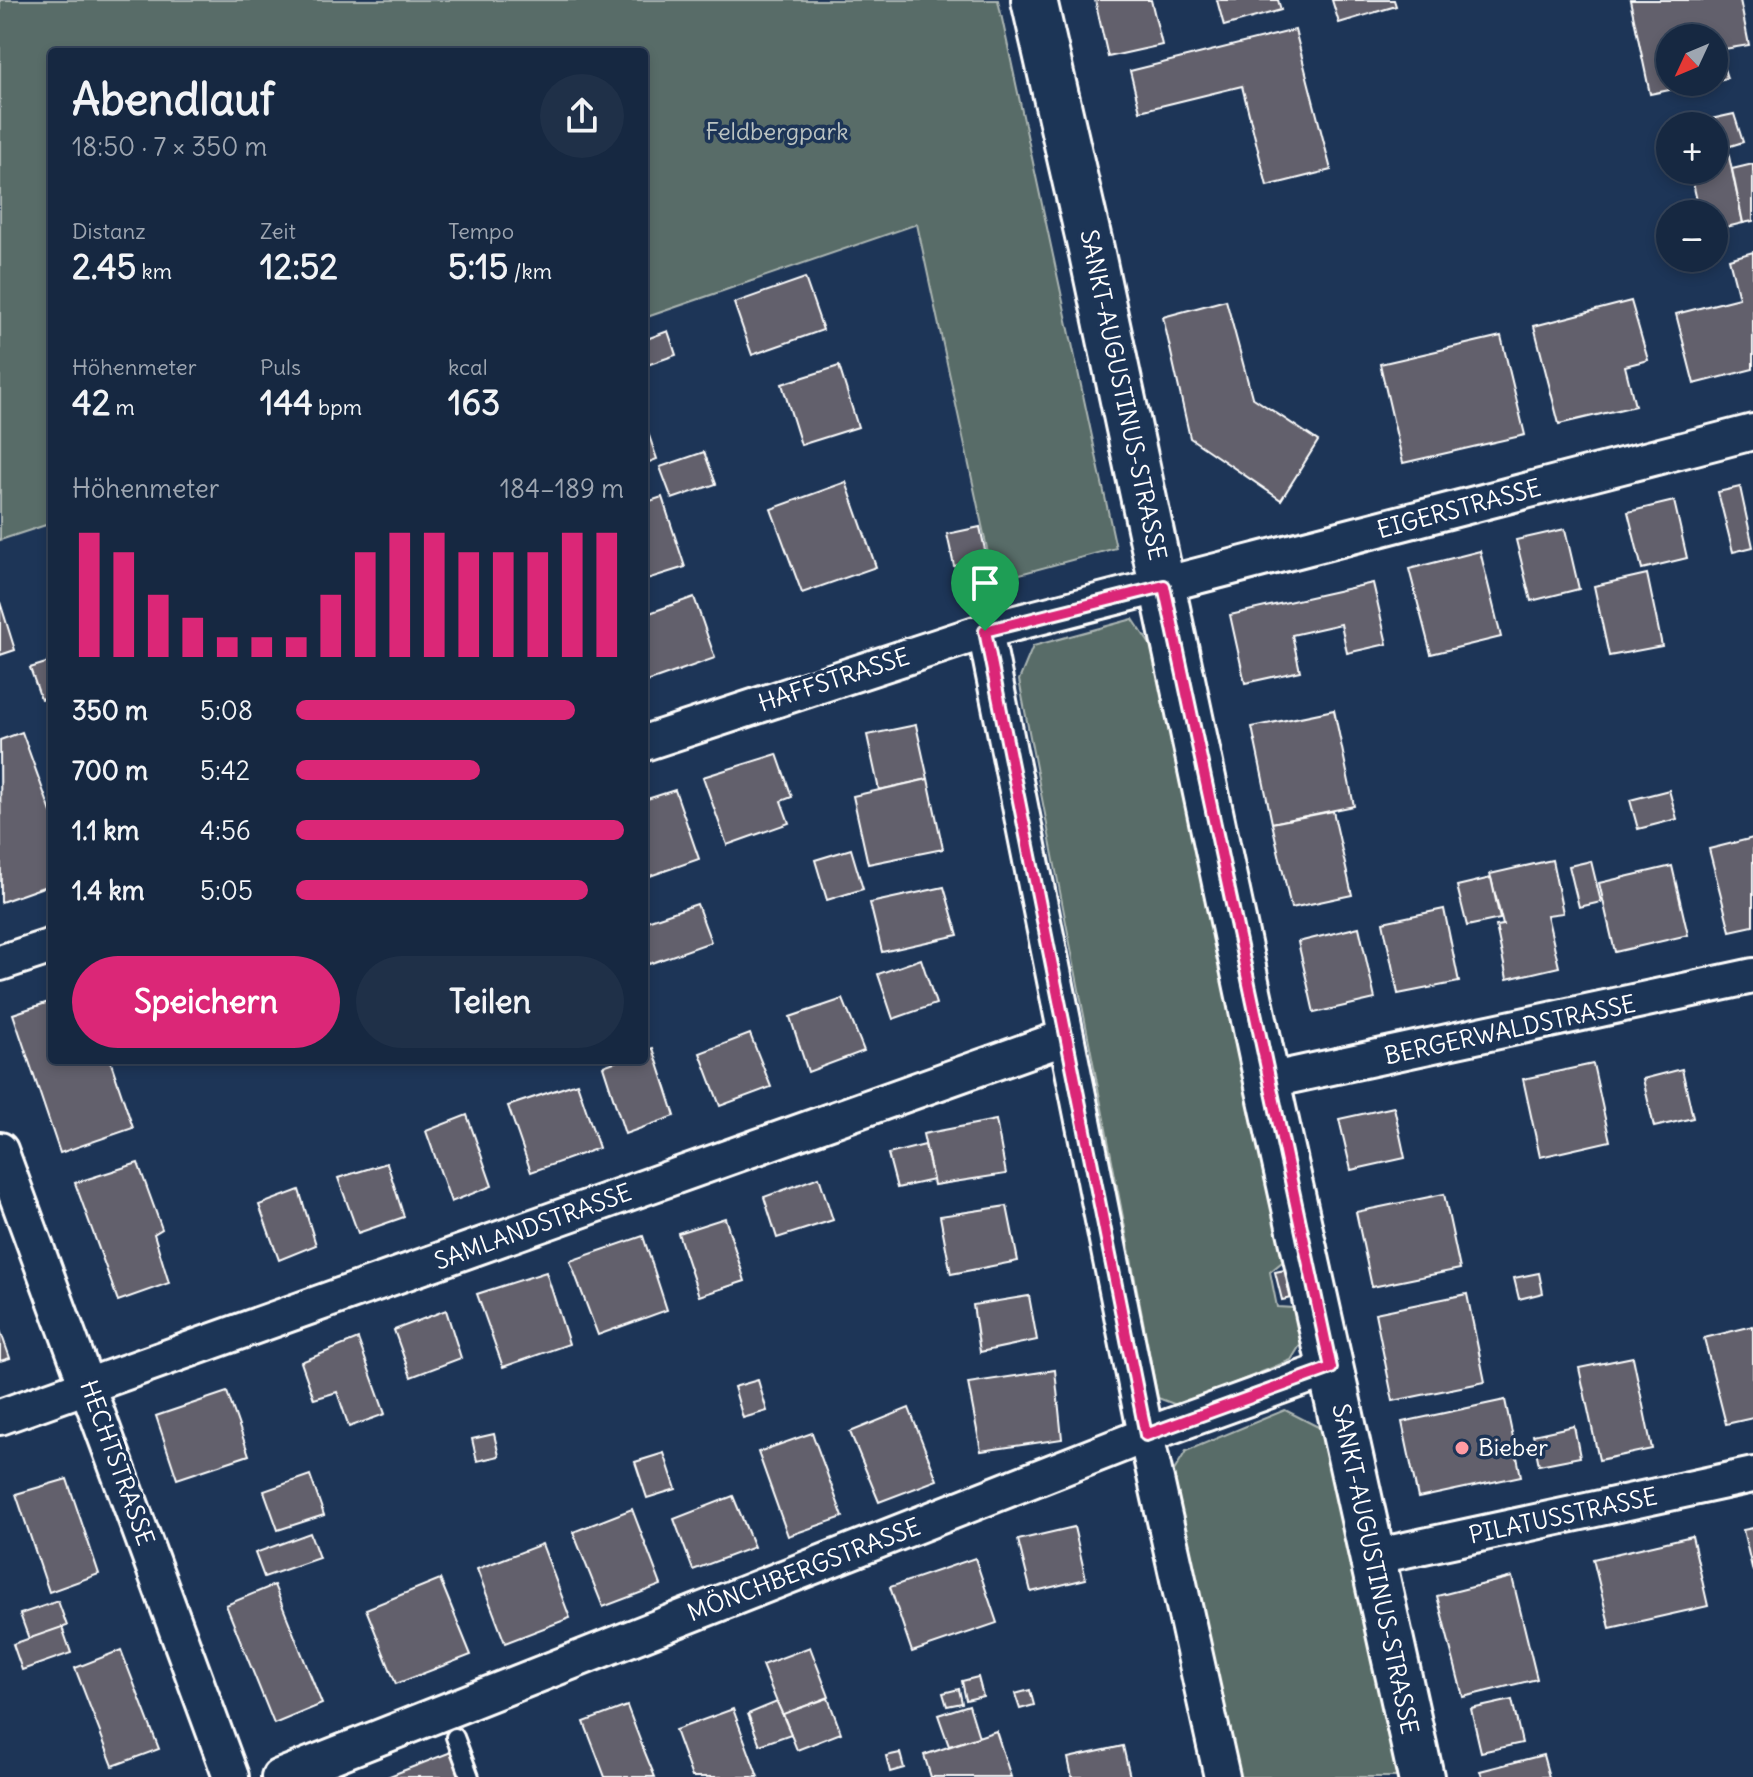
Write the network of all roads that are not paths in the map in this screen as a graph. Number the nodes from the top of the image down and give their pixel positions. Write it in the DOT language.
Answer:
graph roads {
  1 [pos="1034,0"];
  2 [pos="1753,432"];
  3 [pos="1164,586"];
  4 [pos="985,631"];
  5 [pos="648,742"];
  6 [pos="48,947"];
  7 [pos="0,963"];
  8 [pos="1753,976"];
  9 [pos="1066,1037"];
  10 [pos="1267,1081"];
  11 [pos="0,1150"];
  12 [pos="1331,1368"];
  13 [pos="89,1386"];
  14 [pos="0,1417"];
  15 [pos="1146,1435"];
  16 [pos="1753,1475"];
  17 [pos="1373,1557"];
  18 [pos="455,1737"];
  19 [pos="231,1777"];
  20 [pos="279,1777"];
  21 [pos="470,1777"];
  22 [pos="1222,1777"];
  23 [pos="1421,1777"];
  1 -- 3 [label="street, SANKT-AUGUSTINUS-STRASSE"];
  2 -- 3 [label="street, EIGERSTRASSE"];
  3 -- 4 [label="street, HAFFSTRASSE"];
  3 -- 10 [label="street, SANKT-AUGUSTINUS-STRASSE"];
  4 -- 5 [label="street, HAFFSTRASSE"];
  4 -- 9 [label="street"];
  6 -- 7 [label="street"];
  8 -- 10 [label="street, BERGERWALDSTRASSE"];
  9 -- 13 [label="street, SAMLANDSTRASSE"];
  9 -- 15 [label="street"];
  10 -- 12 [label="street, SANKT-AUGUSTINUS-STRASSE"];
  11 -- 13 [label="street, HECHTSTRASSE"];
  12 -- 15 [label="street, MÖNCHBERGSTRASSE"];
  12 -- 17 [label="street, SANKT-AUGUSTINUS-STRASSE"];
  13 -- 14 [label="street, SAMLANDSTRASSE"];
  13 -- 19 [label="street, HECHTSTRASSE"];
  15 -- 20 [label="street, MÖNCHBERGSTRASSE"];
  15 -- 22 [label="street"];
  16 -- 17 [label="street, PILATUSSTRASSE"];
  17 -- 23 [label="street, SANKT-AUGUSTINUS-STRASSE"];
  18 -- 21 [label="lane"];
}
